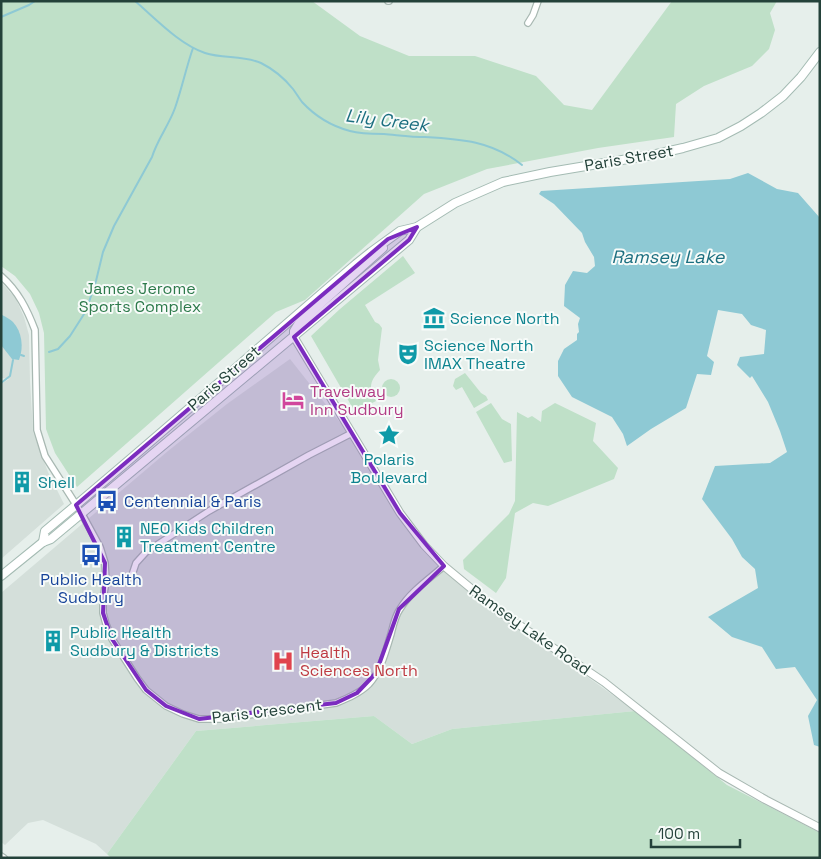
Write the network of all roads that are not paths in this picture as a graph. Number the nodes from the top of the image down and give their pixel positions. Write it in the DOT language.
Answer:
graph roads {
  1 [pos="538,1"];
  2 [pos="528,24"];
  3 [pos="820,52"];
  4 [pos="417,227"];
  5 [pos="400,231"];
  6 [pos="1,276"];
  7 [pos="273,335"];
  8 [pos="294,337"];
  9 [pos="352,433"];
  10 [pos="76,505"];
  11 [pos="82,514"];
  12 [pos="43,542"];
  13 [pos="444,566"];
  14 [pos="1,576"];
  15 [pos="106,581"];
  16 [pos="820,828"];
  17 [pos="1,856"];
  18 [pos="4,858"];
  1 -- 2 [label="street"];
  3 -- 4 [label="main road, Paris Street"];
  4 -- 5 [label="main road, Paris Street"];
  4 -- 8 [label="main road, Paris Street"];
  5 -- 7 [label="main road, Paris Street"];
  5 -- 8 [label="main road"];
  6 -- 10 [label="street, Paris Crescent"];
  7 -- 8 [label="main road"];
  7 -- 10 [label="main road, Paris Street"];
  8 -- 9 [label="street, Ramsey Lake Road"];
  8 -- 11 [label="main road, Paris Street"];
  9 -- 13 [label="street, Ramsey Lake Road"];
  9 -- 15 [label="street"];
  10 -- 11 [label="street, Paris Crescent"];
  10 -- 12 [label="main road, Paris Street"];
  11 -- 12 [label="main road, Paris Street"];
  11 -- 15 [label="street, Paris Crescent"];
  12 -- 14 [label="main road, Paris Street"];
  13 -- 15 [label="street, Paris Crescent"];
  13 -- 16 [label="street, Ramsey Lake Road"];
  17 -- 18 [label="street"];
}
